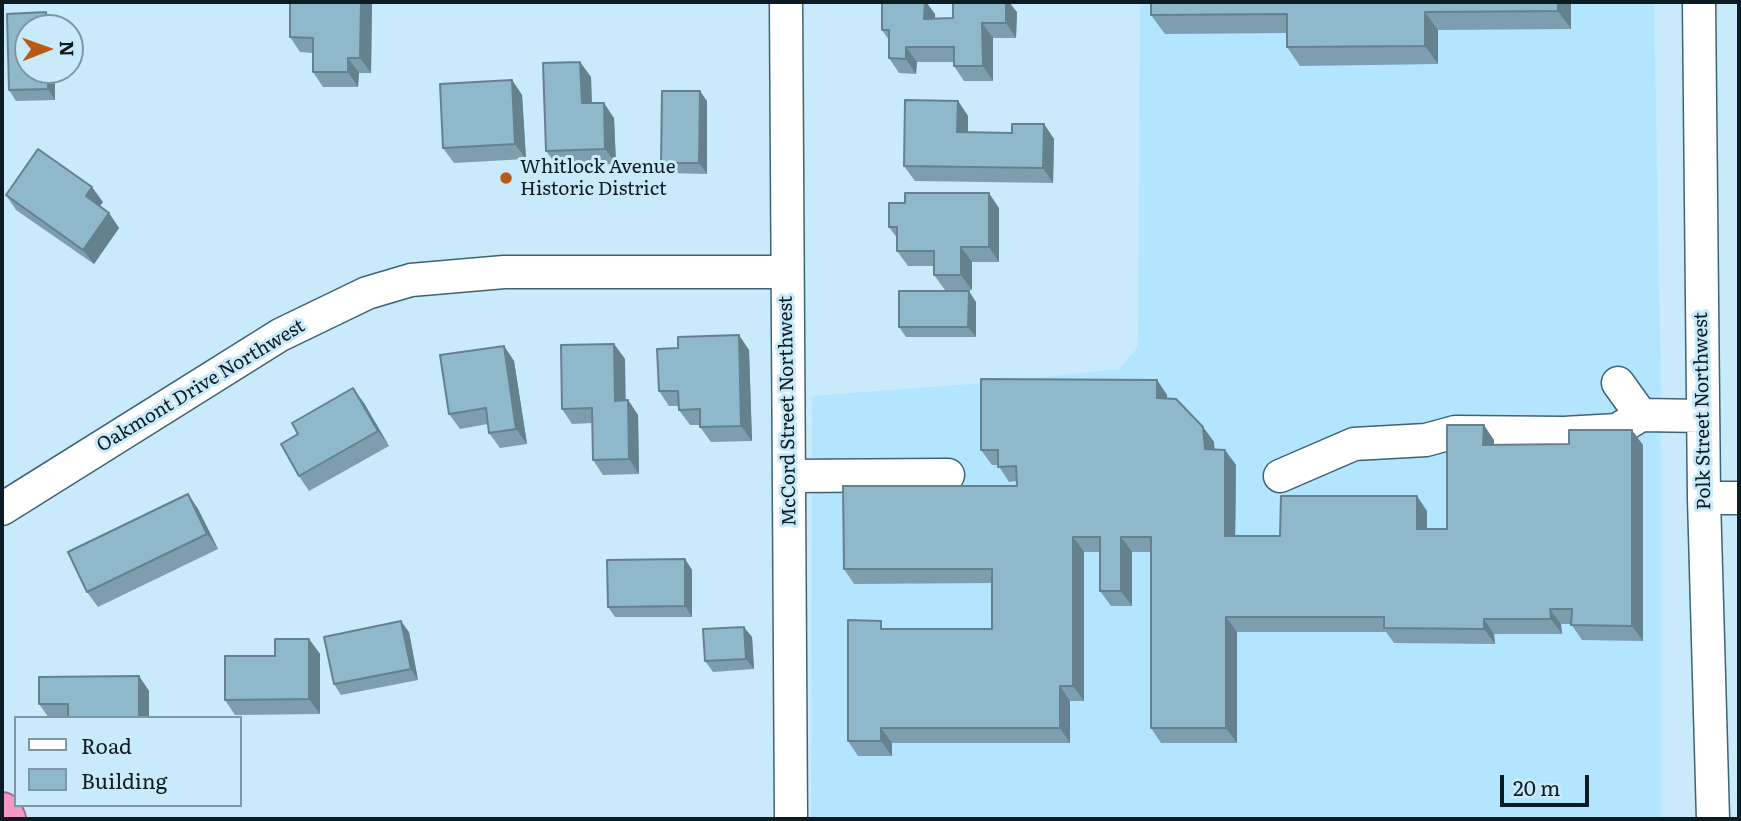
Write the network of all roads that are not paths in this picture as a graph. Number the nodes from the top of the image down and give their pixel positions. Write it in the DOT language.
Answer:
graph roads {
  1 [pos="786,2"];
  2 [pos="1699,2"];
  3 [pos="786,272"];
  4 [pos="1618,383"];
  5 [pos="1641,415"];
  6 [pos="1703,416"];
  7 [pos="948,475"];
  8 [pos="789,476"];
  9 [pos="1280,476"];
  10 [pos="1704,498"];
  11 [pos="1739,498"];
  12 [pos="2,509"];
  13 [pos="2,812"];
  14 [pos="5,819"];
  15 [pos="791,819"];
  16 [pos="1713,819"];
  1 -- 3 [label="street, McCord Street Northwest"];
  2 -- 6 [label="street, Polk Street Northwest"];
  3 -- 8 [label="street, McCord Street Northwest"];
  3 -- 12 [label="street, Oakmont Drive Northwest"];
  4 -- 5 [label="street"];
  5 -- 6 [label="street"];
  5 -- 9 [label="street"];
  6 -- 10 [label="street, Polk Street Northwest"];
  7 -- 8 [label="street"];
  8 -- 15 [label="street, McCord Street Northwest"];
  10 -- 11 [label="street"];
  10 -- 16 [label="street, Polk Street Northwest"];
  13 -- 14 [label="highway"];
}
